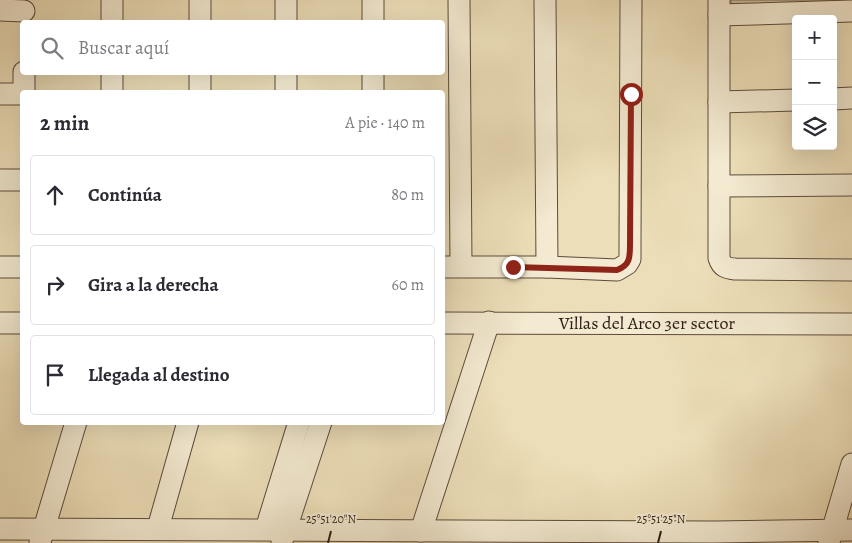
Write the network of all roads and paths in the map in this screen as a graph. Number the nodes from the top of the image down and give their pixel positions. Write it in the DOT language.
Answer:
graph roads {
  1 [pos="112,0"];
  2 [pos="200,0"];
  3 [pos="286,0"];
  4 [pos="373,0"];
  5 [pos="459,0"];
  6 [pos="545,0"];
  7 [pos="632,0"];
  8 [pos="719,7"];
  9 [pos="0,10"];
  10 [pos="24,11"];
  11 [pos="852,11"];
  12 [pos="112,20"];
  13 [pos="200,20"];
  14 [pos="286,20"];
  15 [pos="373,20"];
  16 [pos="24,75"];
  17 [pos="112,75"];
  18 [pos="200,75"];
  19 [pos="286,75"];
  20 [pos="373,75"];
  21 [pos="23,90"];
  22 [pos="112,90"];
  23 [pos="200,90"];
  24 [pos="286,90"];
  25 [pos="373,90"];
  26 [pos="20,93"];
  27 [pos="0,94"];
  28 [pos="852,98"];
  29 [pos="837,99"];
  30 [pos="792,100"];
  31 [pos="719,102"];
  32 [pos="0,180"];
  33 [pos="20,180"];
  34 [pos="852,185"];
  35 [pos="719,186"];
  36 [pos="0,266"];
  37 [pos="20,267"];
  38 [pos="452,267"];
  39 [pos="547,267"];
  40 [pos="852,270"];
  41 [pos="489,322"];
  42 [pos="0,323"];
  43 [pos="20,323"];
  44 [pos="445,323"];
  45 [pos="852,324"];
  46 [pos="75,425"];
  47 [pos="187,425"];
  48 [pos="298,425"];
  49 [pos="320,425"];
  50 [pos="852,464"];
  51 [pos="158,528"];
  52 [pos="0,529"];
  53 [pos="421,531"];
  54 [pos="278,534"];
  55 [pos="838,535"];
  56 [pos="42,536"];
  57 [pos="713,537"];
  1 -- 12 [label="street"];
  2 -- 13 [label="street"];
  3 -- 14 [label="street"];
  4 -- 15 [label="street"];
  5 -- 38 [label="street"];
  6 -- 39 [label="street"];
  7 -- 39 [label="street"];
  8 -- 11 [label="street"];
  8 -- 31 [label="street"];
  9 -- 10 [label="street"];
  16 -- 21 [label="street"];
  17 -- 22 [label="street"];
  18 -- 23 [label="street"];
  19 -- 24 [label="street"];
  20 -- 25 [label="street"];
  26 -- 27 [label="street"];
  28 -- 29 [label="street"];
  30 -- 31 [label="street"];
  31 -- 35 [label="street"];
  32 -- 33 [label="street"];
  34 -- 35 [label="street"];
  35 -- 40 [label="street"];
  36 -- 37 [label="street"];
  38 -- 39 [label="street"];
  41 -- 44 [label="street, Villas del Arco 3er sector"];
  41 -- 45 [label="street, Villas del Arco 3er sector"];
  41 -- 53 [label="street"];
  42 -- 43 [label="street"];
  46 -- 56 [label="street"];
  47 -- 51 [label="street"];
  48 -- 54 [label="street"];
  49 -- 54 [label="street"];
  50 -- 55 [label="street"];
  51 -- 54 [label="street"];
  51 -- 56 [label="street"];
  52 -- 56 [label="street"];
  53 -- 54 [label="street"];
  53 -- 57 [label="street"];
  55 -- 57 [label="street"];
}
